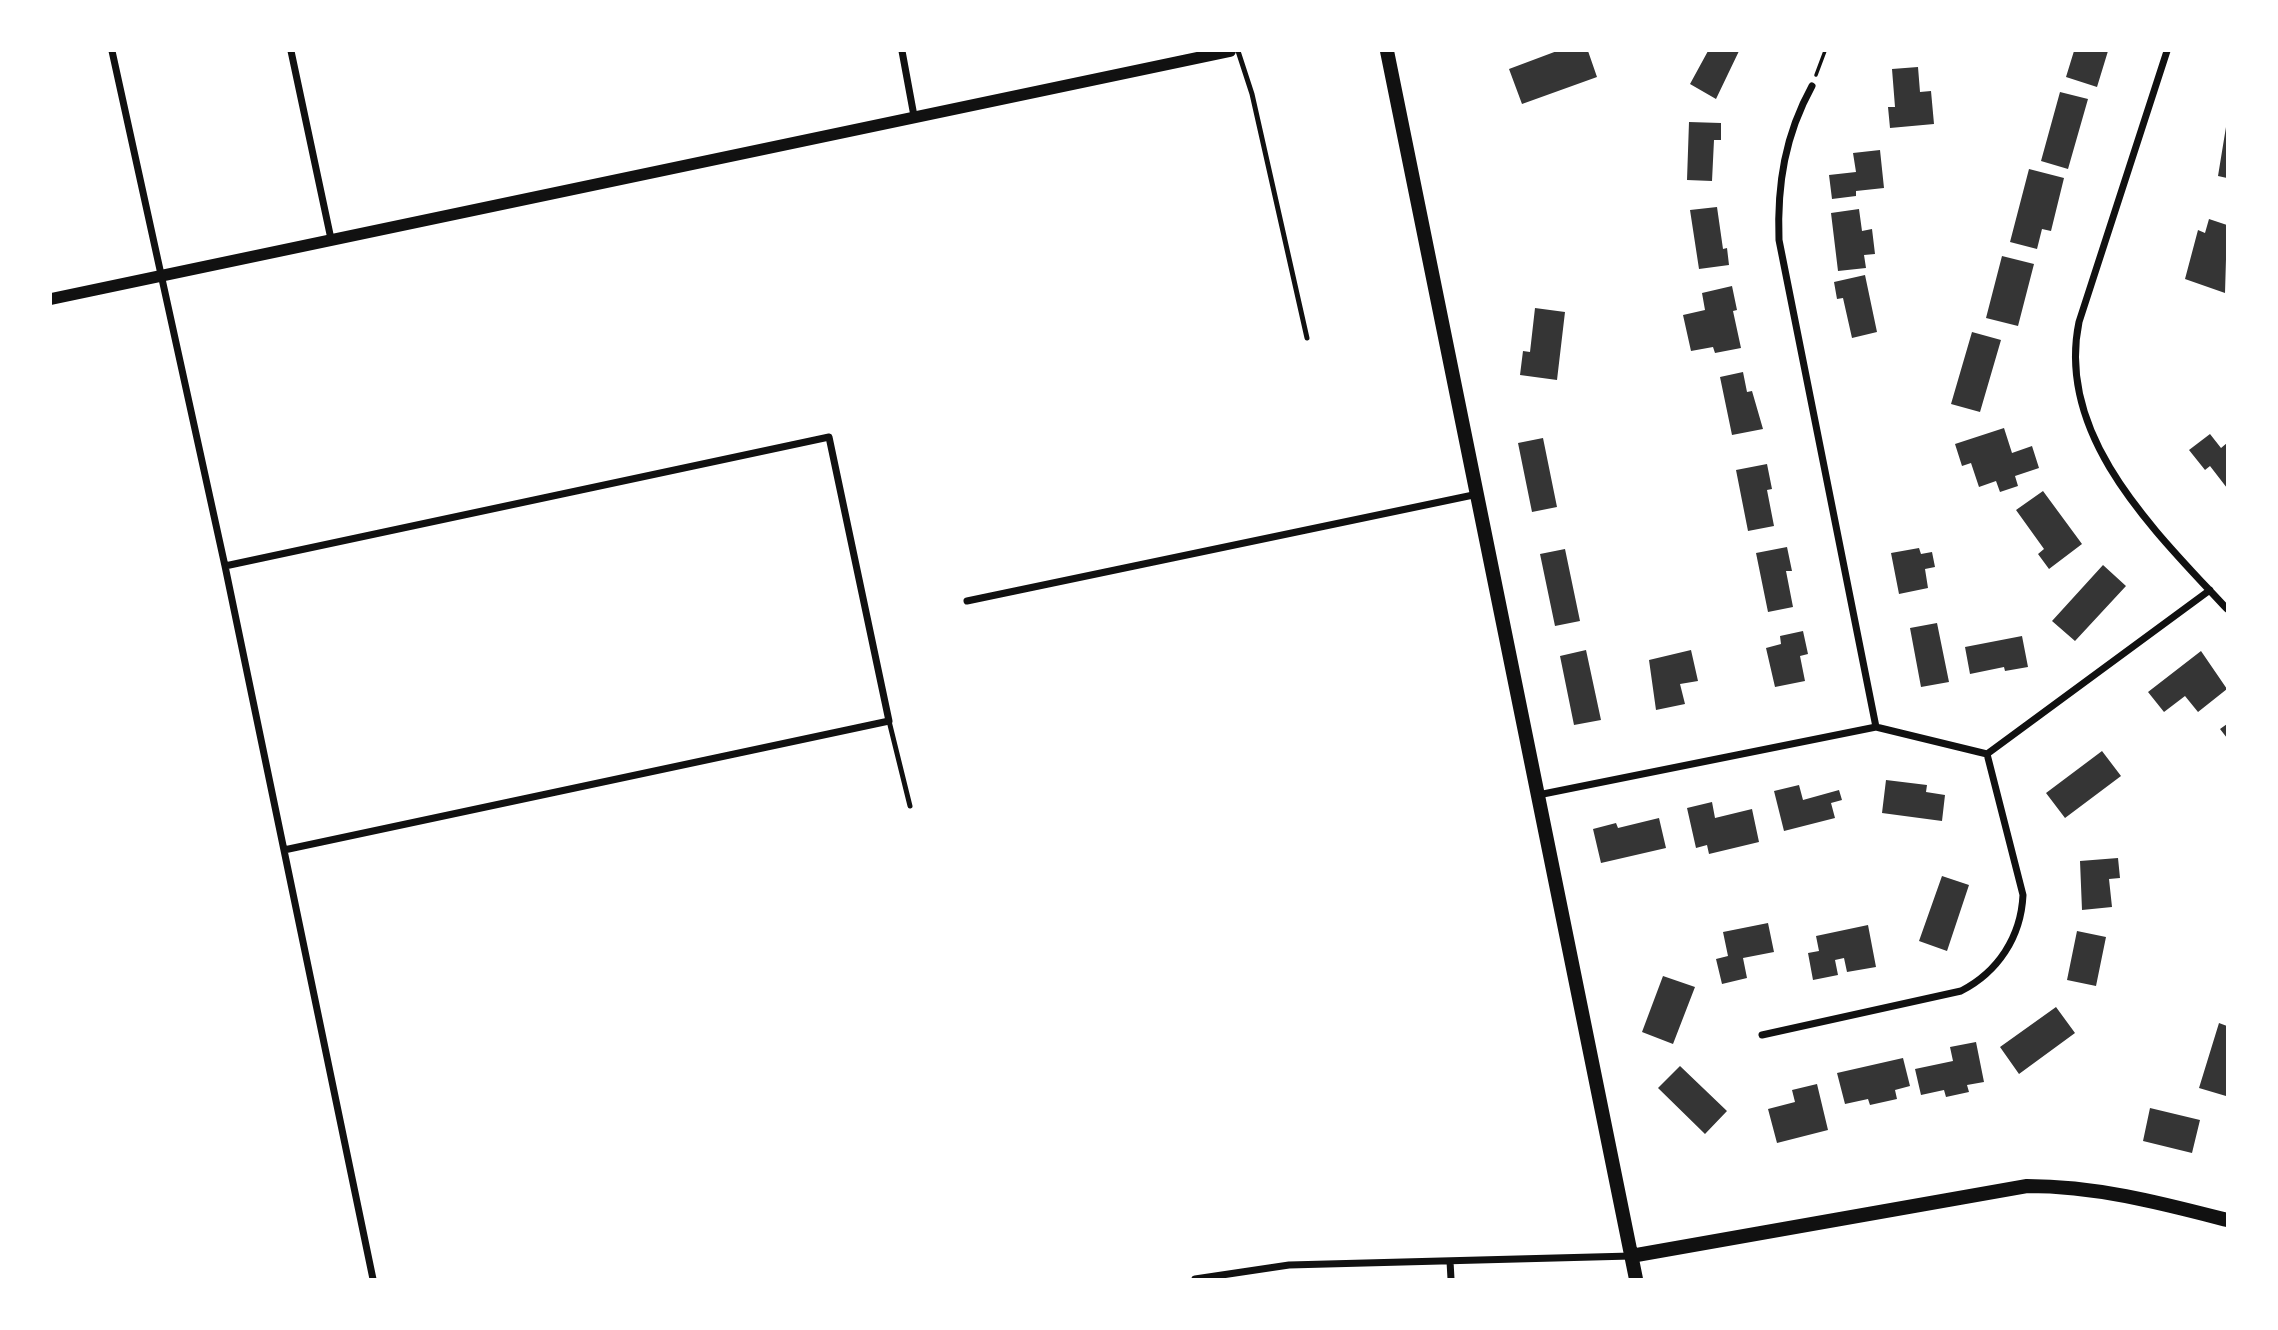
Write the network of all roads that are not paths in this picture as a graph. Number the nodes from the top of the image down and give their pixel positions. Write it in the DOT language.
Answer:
graph roads {
  1 [pos="112,51"];
  2 [pos="291,51"];
  3 [pos="902,51"];
  4 [pos="1230,51"];
  5 [pos="1238,51"];
  6 [pos="1387,51"];
  7 [pos="2167,51"];
  8 [pos="1812,86"];
  9 [pos="914,116"];
  10 [pos="331,239"];
  11 [pos="160,275"];
  12 [pos="51,299"];
  13 [pos="1307,338"];
  14 [pos="1478,494"];
  15 [pos="225,566"];
  16 [pos="2210,590"];
  17 [pos="967,601"];
  18 [pos="2227,609"];
  19 [pos="889,720"];
  20 [pos="1876,727"];
  21 [pos="1987,754"];
  22 [pos="1538,795"];
  23 [pos="910,806"];
  24 [pos="284,850"];
  25 [pos="1762,1035"];
  26 [pos="2227,1220"];
  27 [pos="1632,1256"];
  28 [pos="1450,1261"];
  29 [pos="373,1279"];
  30 [pos="1195,1279"];
  31 [pos="1451,1279"];
  32 [pos="1636,1279"];
  1 -- 11 [label="street"];
  2 -- 10 [label="street"];
  3 -- 9 [label="street"];
  4 -- 9 [label="street"];
  5 -- 13 [label="lane"];
  6 -- 14 [label="main road"];
  7 -- 16 [label="street"];
  8 -- 20 [label="street"];
  9 -- 10 [label="street"];
  10 -- 11 [label="street"];
  11 -- 12 [label="street"];
  11 -- 15 [label="street"];
  14 -- 17 [label="street"];
  14 -- 22 [label="main road"];
  15 -- 19 [label="street"];
  15 -- 24 [label="street"];
  16 -- 18 [label="street"];
  16 -- 21 [label="street"];
  19 -- 23 [label="lane"];
  19 -- 24 [label="street"];
  20 -- 21 [label="street"];
  20 -- 22 [label="street"];
  21 -- 25 [label="street"];
  22 -- 27 [label="main road"];
  24 -- 29 [label="street"];
  26 -- 27 [label="main road"];
  27 -- 28 [label="street"];
  27 -- 32 [label="main road"];
  28 -- 30 [label="street"];
  28 -- 31 [label="street"];
}
